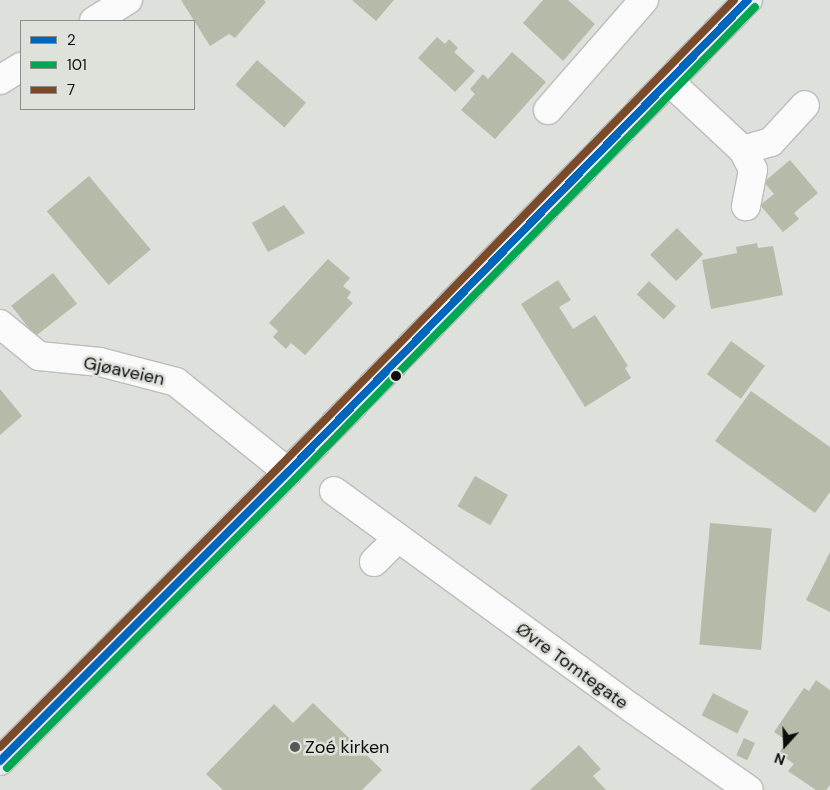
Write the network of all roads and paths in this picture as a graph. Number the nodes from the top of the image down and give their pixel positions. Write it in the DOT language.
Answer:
graph roads {
  1 [pos="128,0"];
  2 [pos="644,0"];
  3 [pos="748,0"];
  4 [pos="96,20"];
  5 [pos="20,68"];
  6 [pos="0,80"];
  7 [pos="670,82"];
  8 [pos="805,105"];
  9 [pos="548,110"];
  10 [pos="743,150"];
  11 [pos="746,206"];
  12 [pos="0,324"];
  13 [pos="288,472"];
  14 [pos="334,490"];
  15 [pos="397,539"];
  16 [pos="374,562"];
  17 [pos="0,761"];
  18 [pos="749,790"];
  1 -- 4 [label="street"];
  2 -- 9 [label="street"];
  3 -- 7 [label="highway"];
  5 -- 6 [label="street"];
  7 -- 10 [label="street"];
  7 -- 13 [label="highway"];
  8 -- 10 [label="street"];
  10 -- 11 [label="street"];
  12 -- 13 [label="street, Gjøaveien"];
  13 -- 17 [label="highway"];
  14 -- 15 [label="street, Øvre Tomtegate"];
  15 -- 16 [label="street"];
  15 -- 18 [label="street, Øvre Tomtegate"];
}
